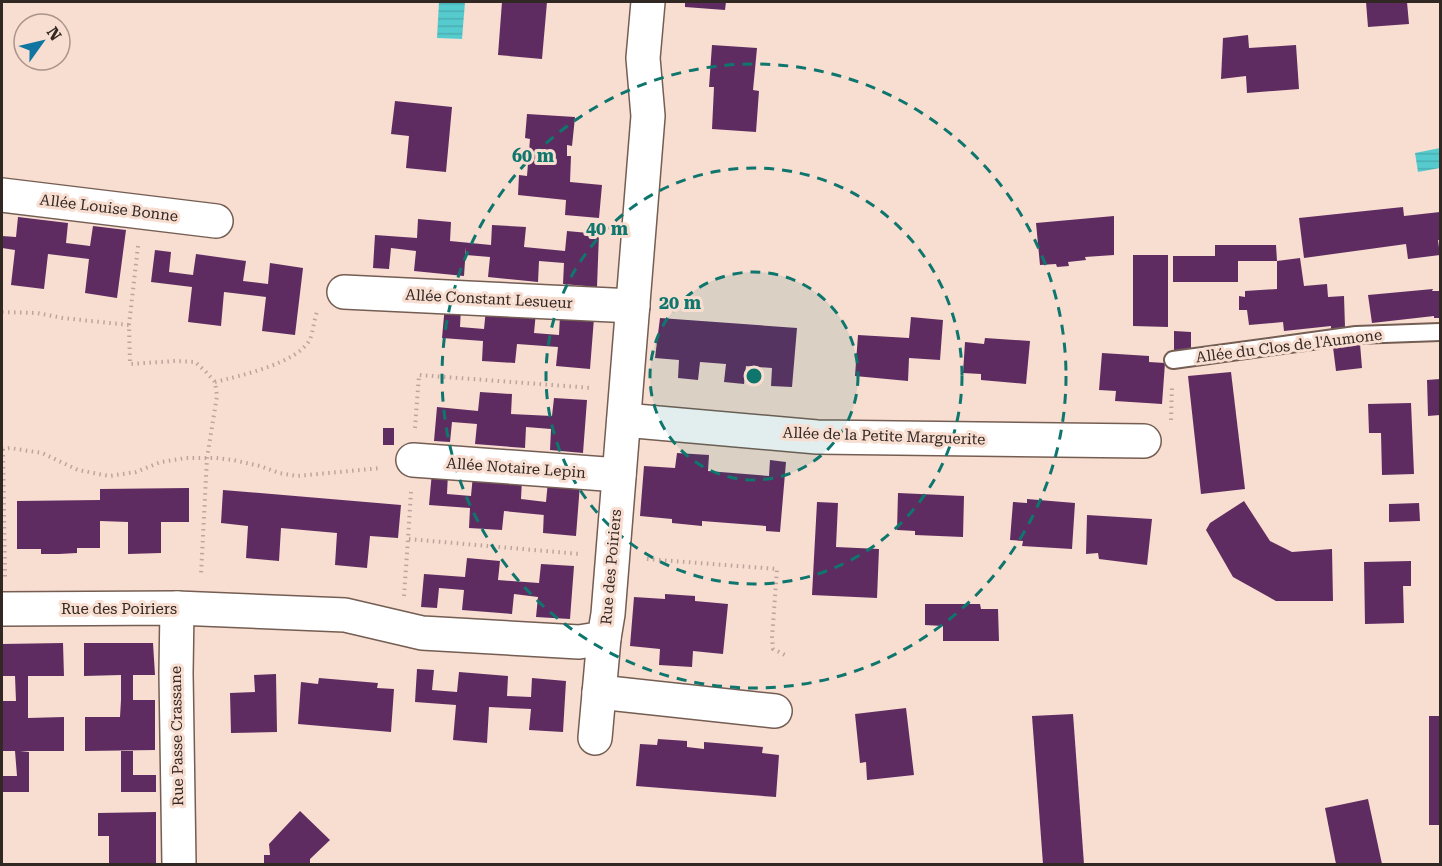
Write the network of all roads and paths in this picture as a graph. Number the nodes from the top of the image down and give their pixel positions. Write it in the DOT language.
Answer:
graph roads {
  1 [pos="648,2"];
  2 [pos="2,195"];
  3 [pos="142,212"];
  4 [pos="216,221"];
  5 [pos="344,292"];
  6 [pos="633,306"];
  7 [pos="2,312"];
  8 [pos="129,325"];
  9 [pos="1440,332"];
  10 [pos="1173,360"];
  11 [pos="215,382"];
  12 [pos="624,420"];
  13 [pos="1144,441"];
  14 [pos="2,449"];
  15 [pos="207,458"];
  16 [pos="402,465"];
  17 [pos="619,475"];
  18 [pos="408,539"];
  19 [pos="188,608"];
  20 [pos="4,609"];
  21 [pos="402,629"];
  22 [pos="604,638"];
  23 [pos="599,692"];
  24 [pos="775,711"];
  25 [pos="595,738"];
  26 [pos="179,864"];
  1 -- 6 [label="street, Rue des Poiriers"];
  2 -- 3 [label="street, Allée Louise Bonne"];
  3 -- 4 [label="street, Allée Louise Bonne"];
  3 -- 8 [label="path"];
  5 -- 6 [label="street, Allée Constant Lesueur"];
  5 -- 11 [label="path"];
  6 -- 12 [label="street, Rue des Poiriers"];
  7 -- 8 [label="path"];
  8 -- 11 [label="path"];
  9 -- 10 [label="lane, Allée du Clos de l'Aumone"];
  10 -- 13 [label="path"];
  11 -- 15 [label="path"];
  12 -- 13 [label="street, Allée de la Petite Marguerite"];
  12 -- 17 [label="street, Rue des Poiriers"];
  14 -- 15 [label="path"];
  14 -- 20 [label="path"];
  15 -- 16 [label="path"];
  15 -- 19 [label="path"];
  16 -- 17 [label="street, Allée Notaire Lepin"];
  17 -- 22 [label="street, Rue des Poiriers"];
  18 -- 21 [label="path"];
  19 -- 20 [label="street, Rue des Poiriers"];
  19 -- 21 [label="street, Rue des Poiriers"];
  19 -- 26 [label="street, Rue Passe Crassane"];
  21 -- 22 [label="street, Rue des Poiriers"];
  22 -- 23 [label="street"];
  23 -- 24 [label="street"];
  23 -- 25 [label="street"];
}
